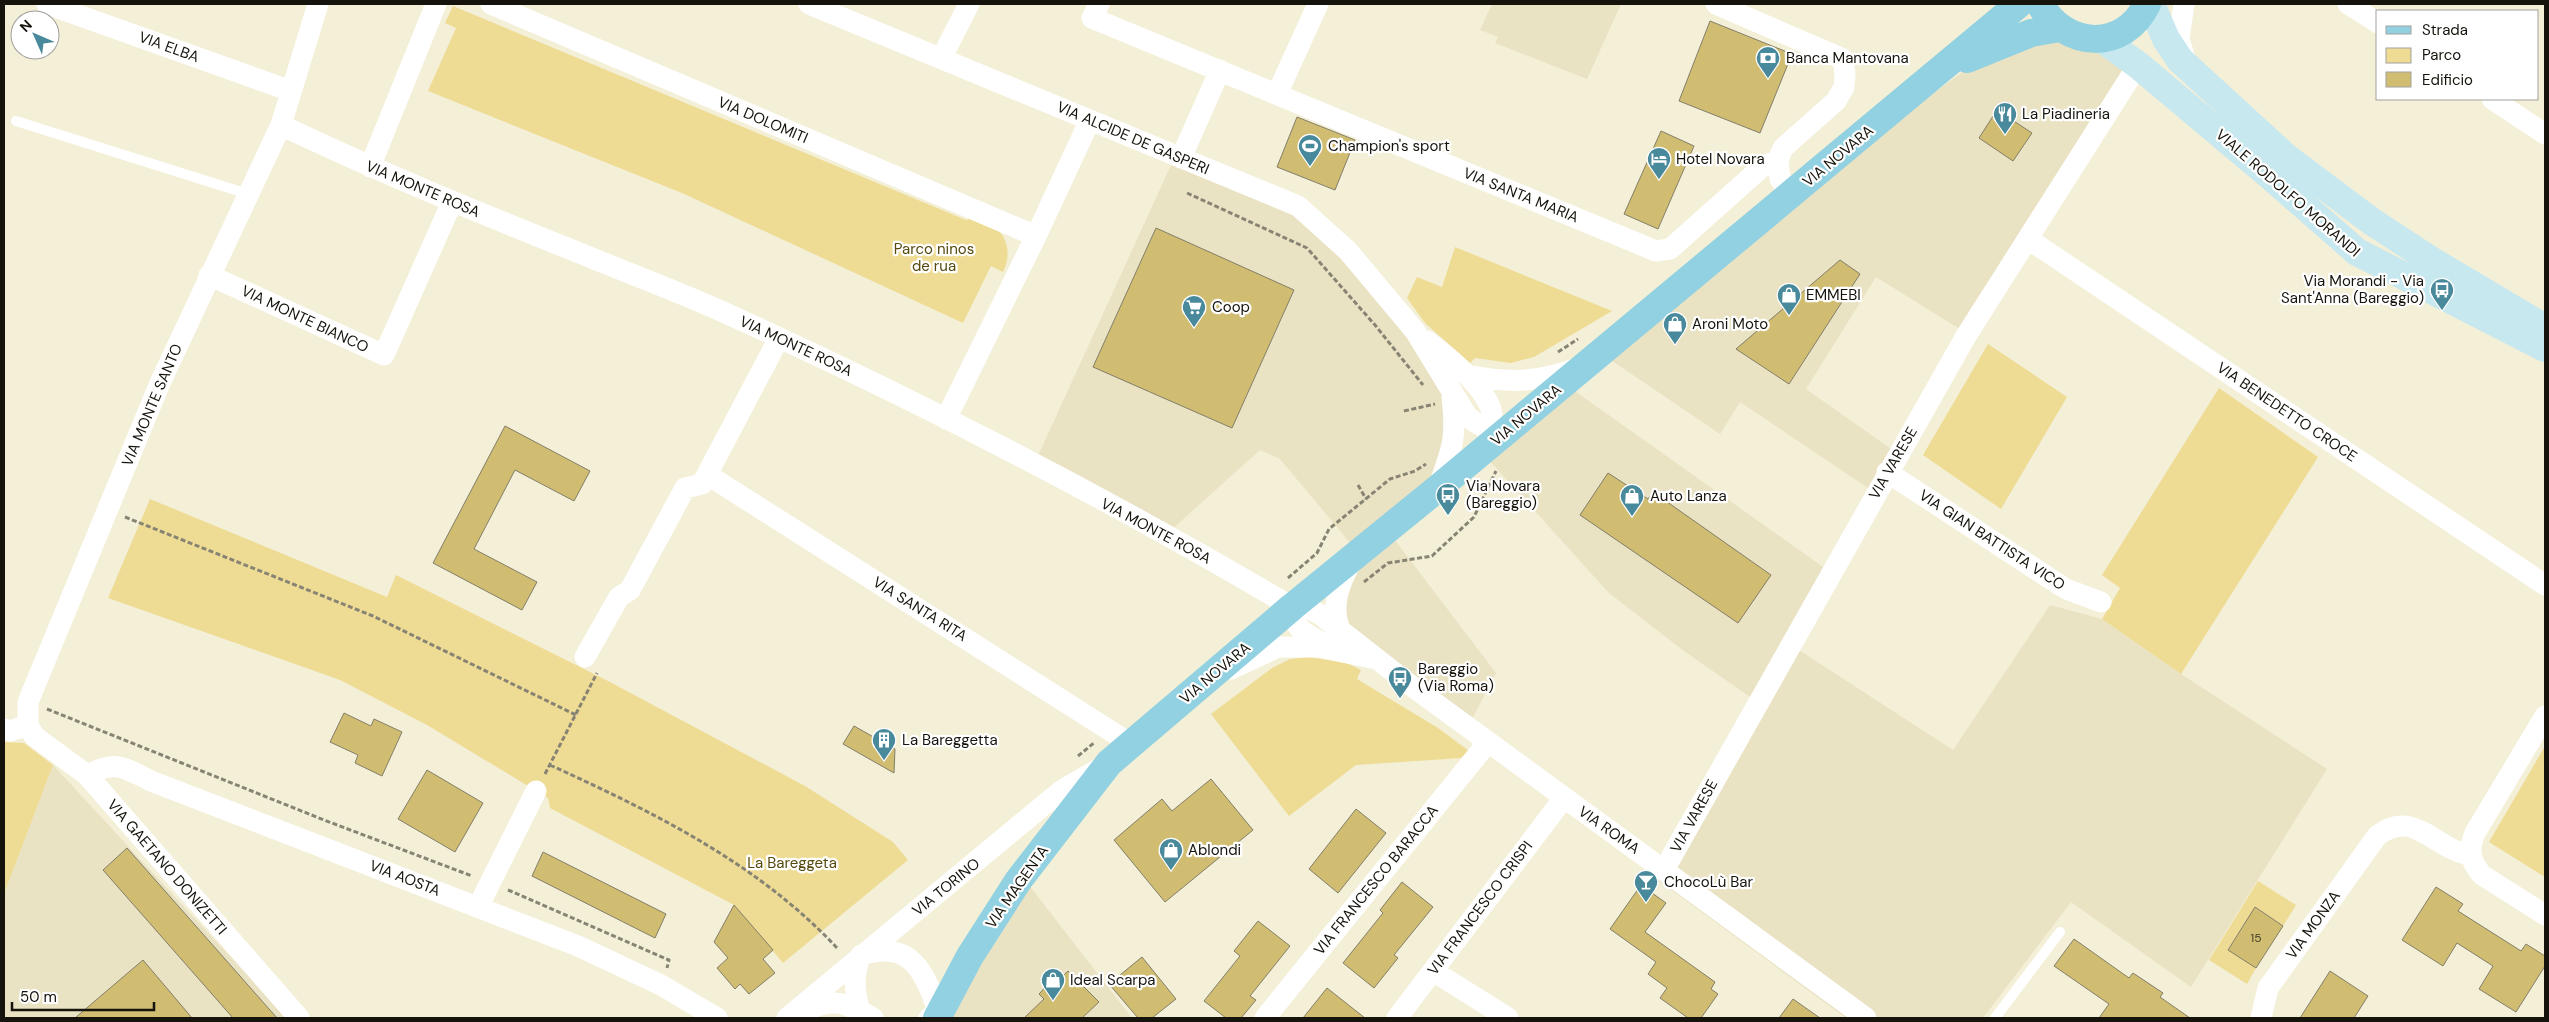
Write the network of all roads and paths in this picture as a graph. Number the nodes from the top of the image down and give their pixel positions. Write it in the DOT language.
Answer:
graph roads {
  1 [pos="47,4"];
  2 [pos="318,4"];
  3 [pos="436,4"];
  4 [pos="491,4"];
  5 [pos="808,4"];
  6 [pos="969,4"];
  7 [pos="1318,4"];
  8 [pos="1716,4"];
  9 [pos="2019,4"];
  10 [pos="2040,4"];
  11 [pos="2147,4"];
  12 [pos="2151,4"];
  13 [pos="2184,4"];
  14 [pos="2348,4"];
  15 [pos="1096,11"];
  16 [pos="2376,22"];
  17 [pos="2060,28"];
  18 [pos="2102,38"];
  19 [pos="942,57"];
  20 [pos="2138,65"];
  21 [pos="1944,67"];
  22 [pos="1220,70"];
  23 [pos="2193,73"];
  24 [pos="291,91"];
  25 [pos="1277,94"];
  26 [pos="2494,100"];
  27 [pos="1090,120"];
  28 [pos="16,121"];
  29 [pos="281,124"];
  30 [pos="2545,134"];
  31 [pos="1182,158"];
  32 [pos="1778,160"];
  33 [pos="370,167"];
  34 [pos="1186,193"];
  35 [pos="1793,193"];
  36 [pos="248,194"];
  37 [pos="452,202"];
  38 [pos="1036,236"];
  39 [pos="2028,238"];
  40 [pos="209,275"];
  41 [pos="2545,328"];
  42 [pos="1415,331"];
  43 [pos="779,338"];
  44 [pos="2545,348"];
  45 [pos="1587,365"];
  46 [pos="1467,375"];
  47 [pos="1426,390"];
  48 [pos="1440,397"];
  49 [pos="1404,410"];
  50 [pos="1438,412"];
  51 [pos="946,419"];
  52 [pos="1496,435"];
  53 [pos="1428,462"];
  54 [pos="1887,472"];
  55 [pos="708,475"];
  56 [pos="1358,485"];
  57 [pos="1437,490"];
  58 [pos="1366,499"];
  59 [pos="108,510"];
  60 [pos="1354,556"];
  61 [pos="1292,575"];
  62 [pos="2545,585"];
  63 [pos="2101,602"];
  64 [pos="1292,607"];
  65 [pos="1340,629"];
  66 [pos="1342,652"];
  67 [pos="585,657"];
  68 [pos="1377,660"];
  69 [pos="1206,681"];
  70 [pos="28,702"];
  71 [pos="576,715"];
  72 [pos="2545,716"];
  73 [pos="28,725"];
  74 [pos="4,729"];
  75 [pos="1488,742"];
  76 [pos="1131,744"];
  77 [pos="1109,763"];
  78 [pos="550,765"];
  79 [pos="87,775"];
  80 [pos="536,791"];
  81 [pos="1564,798"];
  82 [pos="2470,855"];
  83 [pos="1664,870"];
  84 [pos="490,883"];
  85 [pos="478,907"];
  86 [pos="2545,915"];
  87 [pos="2060,932"];
  88 [pos="852,955"];
  89 [pos="1433,971"];
  90 [pos="661,985"];
  91 [pos="869,1016"];
  92 [pos="935,1017"];
  93 [pos="1863,1017"];
  94 [pos="299,1018"];
  95 [pos="717,1018"];
  96 [pos="787,1018"];
  97 [pos="795,1018"];
  98 [pos="1265,1018"];
  99 [pos="1397,1018"];
  100 [pos="1508,1018"];
  101 [pos="1995,1018"];
  102 [pos="2261,1018"];
  1 -- 24 [label="street, VIA ELBA"];
  2 -- 24 [label="street, VIA MONTE SANTO"];
  3 -- 33 [label="street"];
  4 -- 38 [label="street, VIA DOLOMITI"];
  5 -- 19 [label="street, VIA ALCIDE DE GASPERI"];
  6 -- 19 [label="street"];
  7 -- 25 [label="street"];
  8 -- 32 [label="street"];
  9 -- 21 [label="main road, VIA NOVARA"];
  10 -- 17 [label="main road"];
  11 -- 18 [label="main road"];
  12 -- 23 [label="street, VIALE RODOLFO MORANDI"];
  13 -- 23 [label="street"];
  14 -- 16 [label="street"];
  15 -- 22 [label="street, VIA SANTA MARIA"];
  17 -- 18 [label="main road"];
  17 -- 21 [label="main road, VIA NOVARA"];
  18 -- 20 [label="street, VIALE RODOLFO MORANDI"];
  19 -- 27 [label="street, VIA ALCIDE DE GASPERI"];
  20 -- 39 [label="street, VIA VARESE"];
  20 -- 44 [label="street, VIALE RODOLFO MORANDI"];
  21 -- 35 [label="main road, VIA NOVARA"];
  22 -- 25 [label="street, VIA SANTA MARIA"];
  22 -- 31 [label="street"];
  23 -- 41 [label="street, VIALE RODOLFO MORANDI"];
  24 -- 29 [label="street, VIA MONTE SANTO"];
  25 -- 32 [label="street, VIA SANTA MARIA"];
  26 -- 30 [label="street"];
  27 -- 31 [label="street, VIA ALCIDE DE GASPERI"];
  27 -- 38 [label="street"];
  28 -- 36 [label="lane"];
  29 -- 33 [label="street, VIA MONTE ROSA"];
  29 -- 36 [label="street, VIA MONTE SANTO"];
  31 -- 42 [label="street, VIA ALCIDE DE GASPERI"];
  32 -- 35 [label="street"];
  33 -- 37 [label="street, VIA MONTE ROSA"];
  34 -- 47 [label="path"];
  35 -- 45 [label="main road, VIA NOVARA"];
  36 -- 40 [label="street, VIA MONTE SANTO"];
  37 -- 40 [label="street, VIA MONTE BIANCO"];
  37 -- 43 [label="street, VIA MONTE ROSA"];
  38 -- 51 [label="street"];
  39 -- 54 [label="street, VIA VARESE"];
  39 -- 62 [label="street, VIA BENEDETTO CROCE"];
  40 -- 59 [label="street, VIA MONTE SANTO"];
  42 -- 46 [label="street, VIA ALCIDE DE GASPERI"];
  42 -- 48 [label="street, VIA ALCIDE DE GASPERI"];
  43 -- 51 [label="street, VIA MONTE ROSA"];
  43 -- 55 [label="street"];
  45 -- 46 [label="street"];
  45 -- 52 [label="main road, VIA NOVARA"];
  46 -- 52 [label="street, VIA ALCIDE DE GASPERI"];
  48 -- 49 [label="path"];
  48 -- 50 [label="path"];
  48 -- 52 [label="street, VIA ALCIDE DE GASPERI"];
  48 -- 57 [label="street, VIA ALCIDE DE GASPERI"];
  51 -- 64 [label="street, VIA MONTE ROSA"];
  52 -- 57 [label="main road, VIA NOVARA"];
  53 -- 58 [label="path"];
  54 -- 63 [label="street, VIA GIAN BATTISTA VICO"];
  54 -- 83 [label="street, VIA VARESE"];
  55 -- 67 [label="street"];
  55 -- 76 [label="street, VIA SANTA RITA"];
  56 -- 58 [label="path"];
  57 -- 60 [label="main road, VIA NOVARA"];
  58 -- 61 [label="path"];
  59 -- 70 [label="street, VIA MONTE SANTO"];
  59 -- 71 [label="path"];
  60 -- 64 [label="main road, VIA NOVARA"];
  60 -- 65 [label="street"];
  64 -- 65 [label="street, VIA MONTE ROSA"];
  64 -- 66 [label="street"];
  64 -- 69 [label="main road, VIA NOVARA"];
  65 -- 68 [label="street, VIA ROMA"];
  66 -- 68 [label="street"];
  66 -- 69 [label="street"];
  67 -- 71 [label="path"];
  68 -- 75 [label="street, VIA ROMA"];
  69 -- 76 [label="main road, VIA NOVARA"];
  70 -- 73 [label="street, VIA MONTE SANTO"];
  70 -- 84 [label="path"];
  71 -- 78 [label="path"];
  72 -- 82 [label="street"];
  73 -- 74 [label="street"];
  73 -- 79 [label="street, VIA GAETANO DONIZETTI"];
  75 -- 81 [label="street, VIA ROMA"];
  75 -- 98 [label="street, VIA FRANCESCO BARACCA"];
  76 -- 77 [label="main road, VIA NOVARA"];
  77 -- 88 [label="street, VIA TORINO"];
  77 -- 92 [label="main road, VIA MAGENTA"];
  78 -- 80 [label="path"];
  78 -- 88 [label="path"];
  79 -- 85 [label="street, VIA AOSTA"];
  79 -- 94 [label="street, VIA GAETANO DONIZETTI"];
  80 -- 84 [label="street"];
  81 -- 83 [label="street, VIA ROMA"];
  81 -- 89 [label="street, VIA FRANCESCO CRISPI"];
  82 -- 86 [label="street"];
  82 -- 102 [label="street, VIA MONZA"];
  83 -- 93 [label="street, VIA ROMA"];
  84 -- 85 [label="street"];
  84 -- 90 [label="path"];
  85 -- 90 [label="street, VIA AOSTA"];
  87 -- 101 [label="lane"];
  88 -- 91 [label="street"];
  88 -- 92 [label="street"];
  88 -- 96 [label="street, VIA TORINO"];
  89 -- 99 [label="street, VIA FRANCESCO CRISPI"];
  89 -- 100 [label="street"];
  90 -- 95 [label="street, VIA AOSTA"];
  91 -- 97 [label="street"];
}
